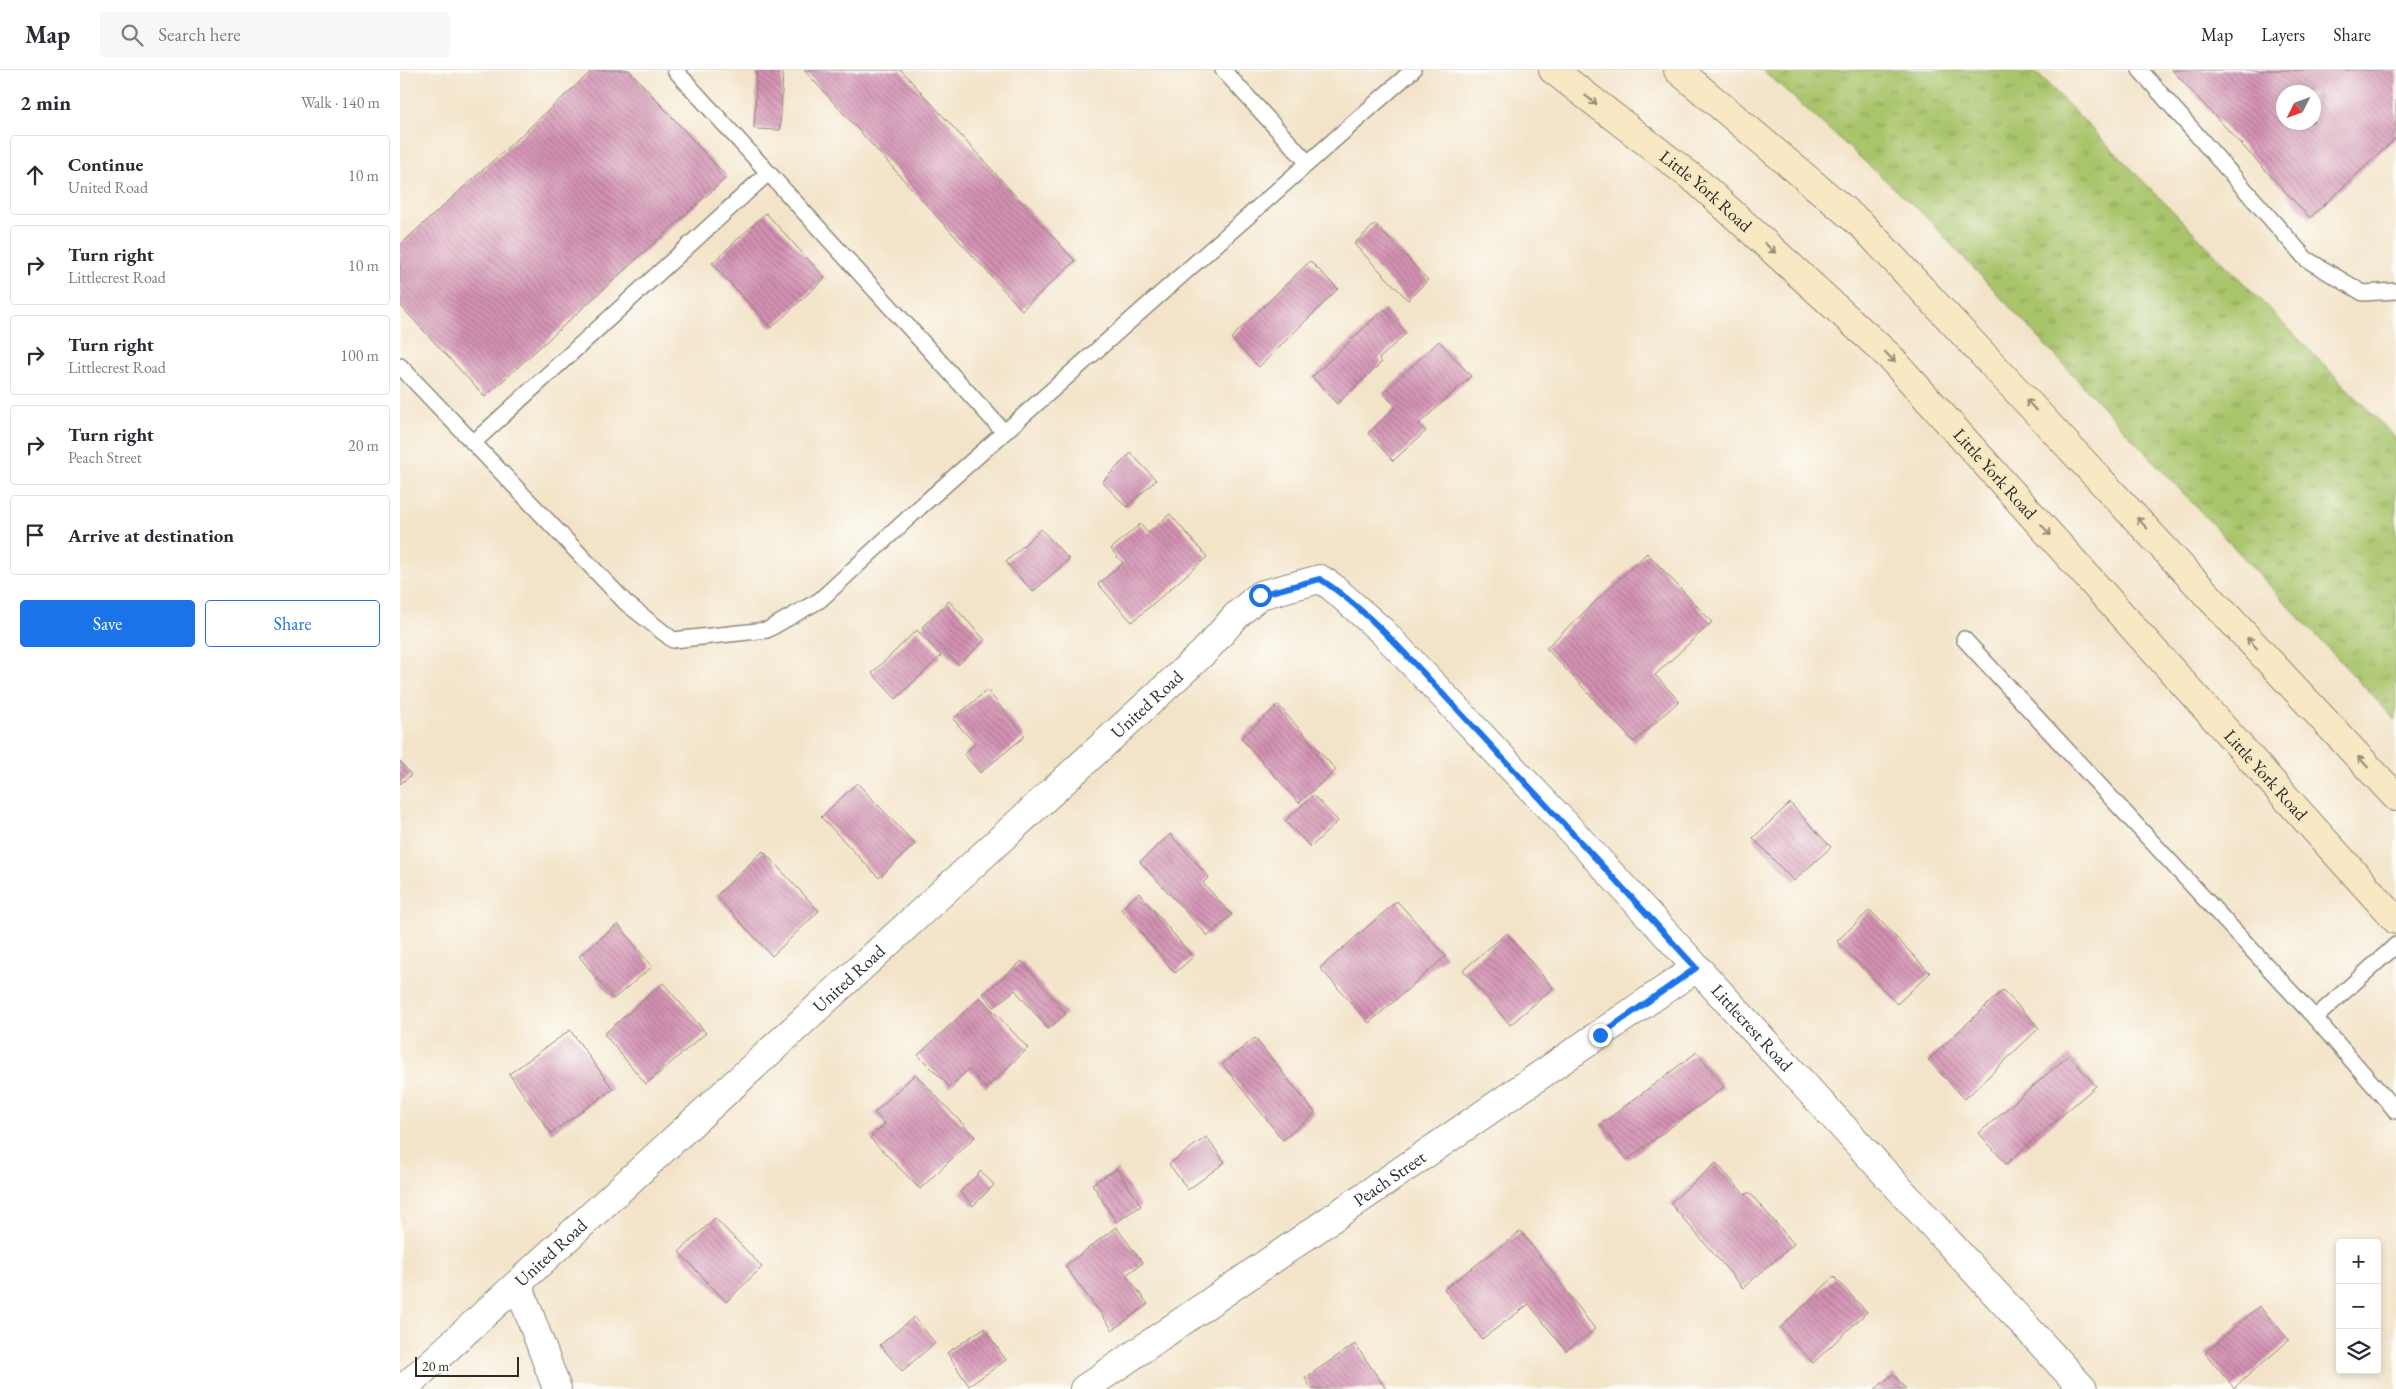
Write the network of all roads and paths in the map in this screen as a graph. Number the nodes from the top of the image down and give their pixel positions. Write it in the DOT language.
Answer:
graph roads {
  1 [pos="675,70"];
  2 [pos="1223,70"];
  3 [pos="1413,70"];
  4 [pos="1553,70"];
  5 [pos="1678,70"];
  6 [pos="2140,70"];
  7 [pos="1308,163"];
  8 [pos="768,172"];
  9 [pos="2396,291"];
  10 [pos="400,366"];
  11 [pos="1004,432"];
  12 [pos="473,442"];
  13 [pos="1304,583"];
  14 [pos="1964,639"];
  15 [pos="2396,798"];
  16 [pos="2396,920"];
  17 [pos="2396,944"];
  18 [pos="1696,968"];
  19 [pos="2314,1018"];
  20 [pos="2396,1110"];
  21 [pos="518,1284"];
  22 [pos="2081,1388"];
  23 [pos="403,1389"];
  24 [pos="557,1389"];
  25 [pos="1084,1389"];
  1 -- 8 [label="lane"];
  2 -- 7 [label="lane"];
  3 -- 7 [label="lane"];
  4 -- 16 [label="main road, Little York Road, one-way"];
  15 -- 5 [label="main road, one-way"];
  6 -- 9 [label="lane"];
  7 -- 11 [label="lane"];
  8 -- 11 [label="lane"];
  8 -- 12 [label="lane"];
  10 -- 12 [label="lane"];
  11 -- 12 [label="lane"];
  13 -- 18 [label="street, Littlecrest Road"];
  13 -- 21 [label="street, United Road"];
  14 -- 19 [label="lane"];
  17 -- 19 [label="lane"];
  18 -- 22 [label="street, Littlecrest Road"];
  18 -- 25 [label="street, Peach Street"];
  19 -- 20 [label="lane"];
  21 -- 23 [label="street, United Road"];
  21 -- 24 [label="street"];
}
